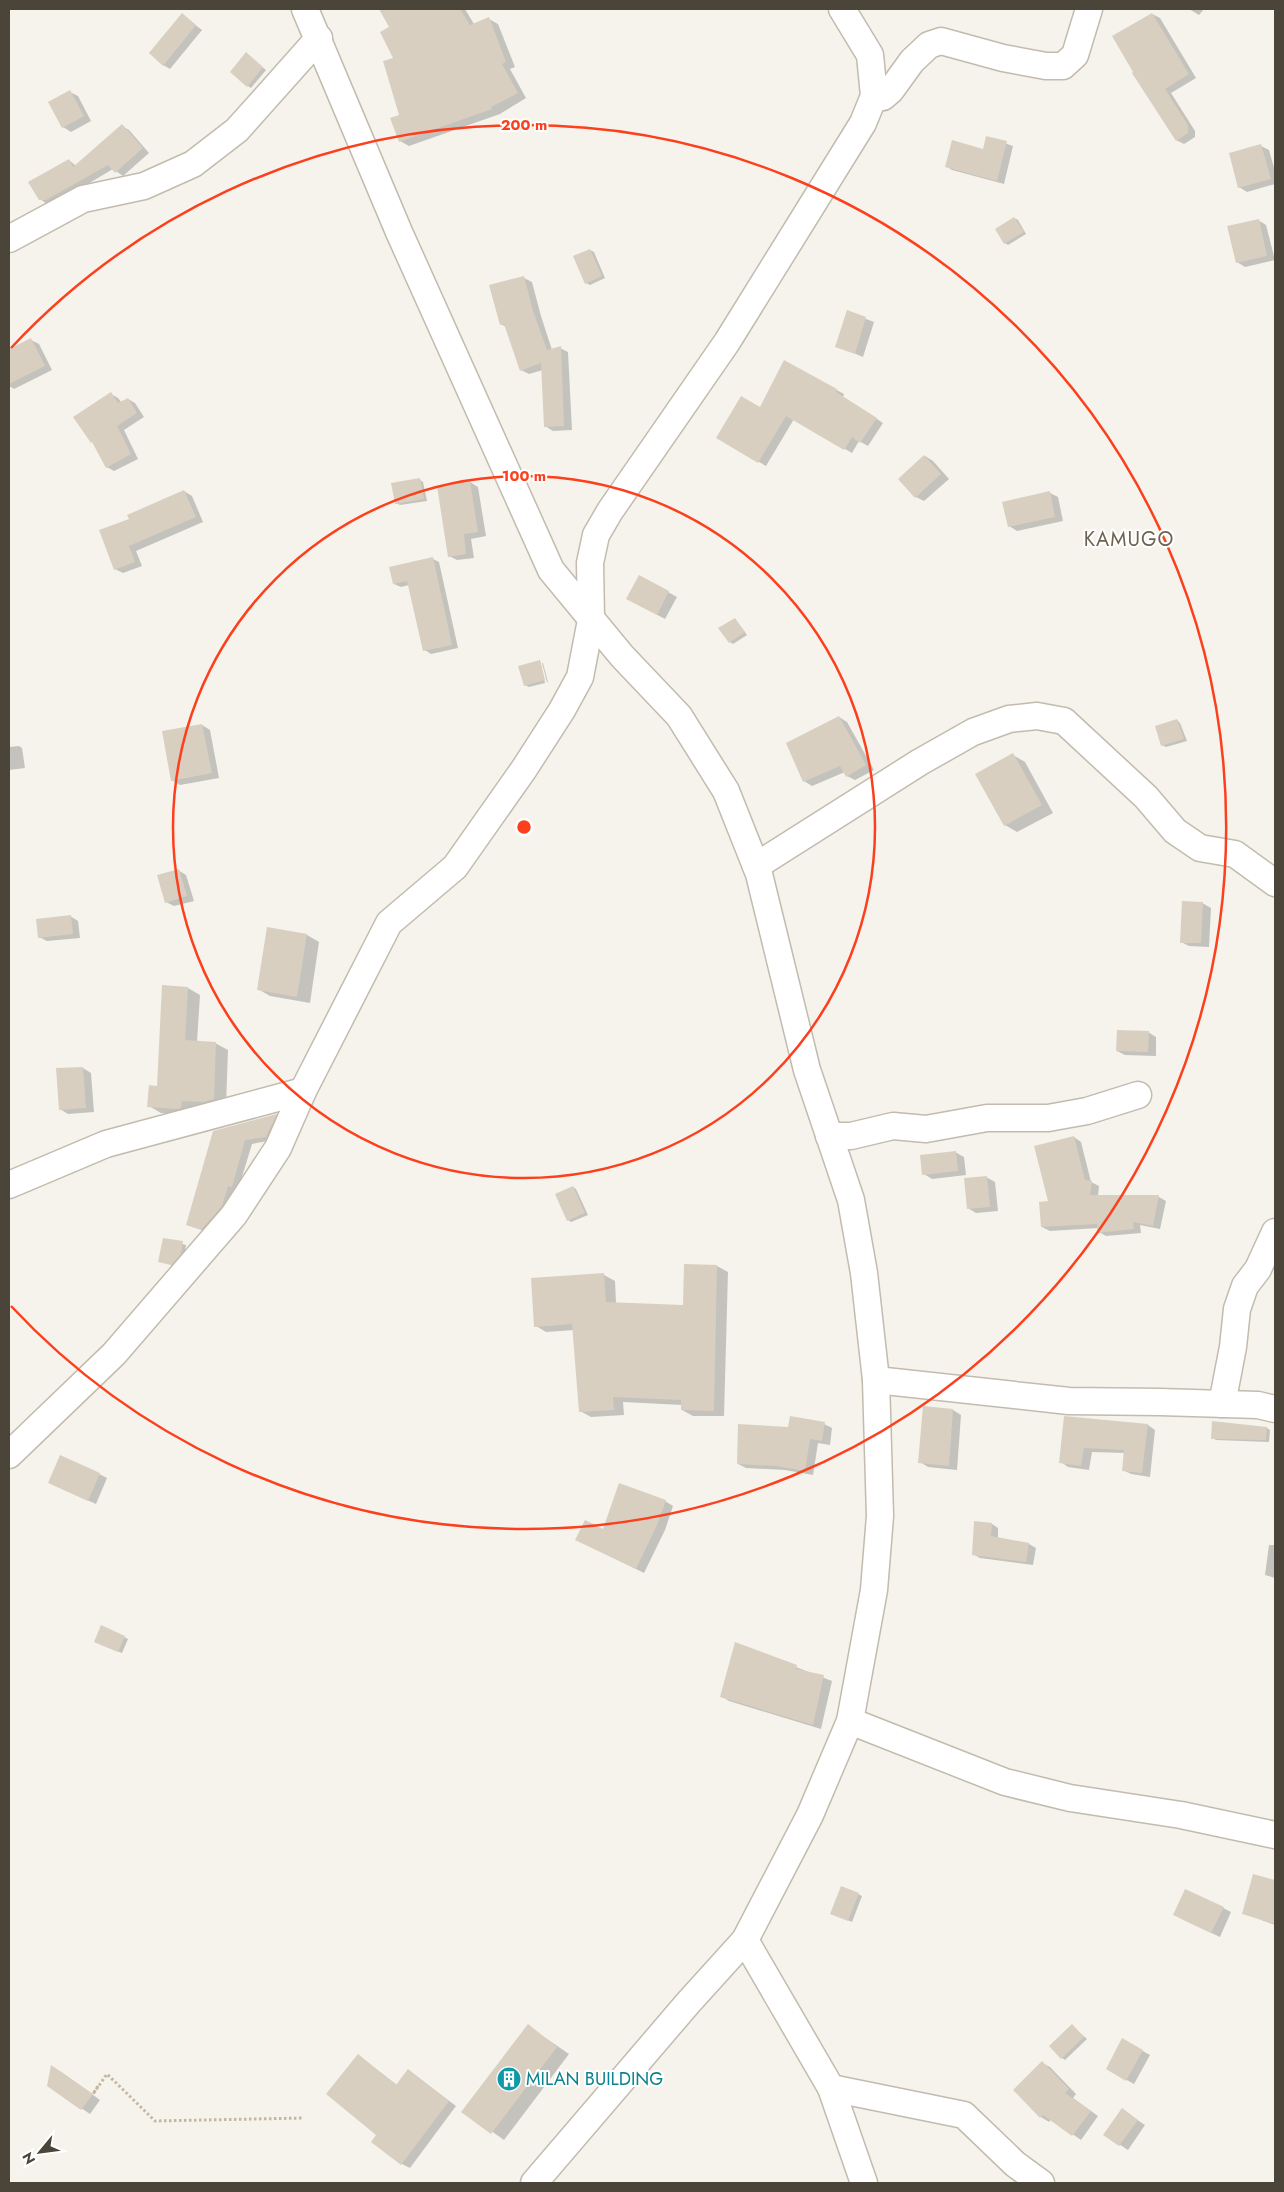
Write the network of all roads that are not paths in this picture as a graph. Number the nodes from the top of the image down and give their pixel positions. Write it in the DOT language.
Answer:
graph roads {
  1 [pos="305,9"];
  2 [pos="842,9"];
  3 [pos="1089,9"];
  4 [pos="319,38"];
  5 [pos="874,96"];
  6 [pos="9,239"];
  7 [pos="591,620"];
  8 [pos="756,866"];
  9 [pos="1275,882"];
  10 [pos="303,1091"];
  11 [pos="1138,1095"];
  12 [pos="829,1136"];
  13 [pos="9,1185"];
  14 [pos="1275,1232"];
  15 [pos="876,1380"];
  16 [pos="1222,1404"];
  17 [pos="1275,1409"];
  18 [pos="9,1455"];
  19 [pos="850,1721"];
  20 [pos="1275,1835"];
  21 [pos="745,1940"];
  22 [pos="831,2088"];
  23 [pos="534,2183"];
  24 [pos="864,2183"];
  25 [pos="1041,2183"];
  1 -- 4 [label="street"];
  2 -- 5 [label="street"];
  3 -- 5 [label="street"];
  4 -- 6 [label="street"];
  4 -- 7 [label="street"];
  5 -- 7 [label="street"];
  7 -- 8 [label="street"];
  7 -- 10 [label="street"];
  8 -- 9 [label="street"];
  8 -- 12 [label="street"];
  10 -- 13 [label="street"];
  10 -- 18 [label="street"];
  11 -- 12 [label="street"];
  12 -- 15 [label="street"];
  14 -- 16 [label="street"];
  15 -- 16 [label="street"];
  15 -- 19 [label="street"];
  16 -- 17 [label="street"];
  19 -- 20 [label="street"];
  19 -- 21 [label="street"];
  21 -- 22 [label="street"];
  21 -- 23 [label="street"];
  22 -- 24 [label="street"];
  22 -- 25 [label="street"];
}
